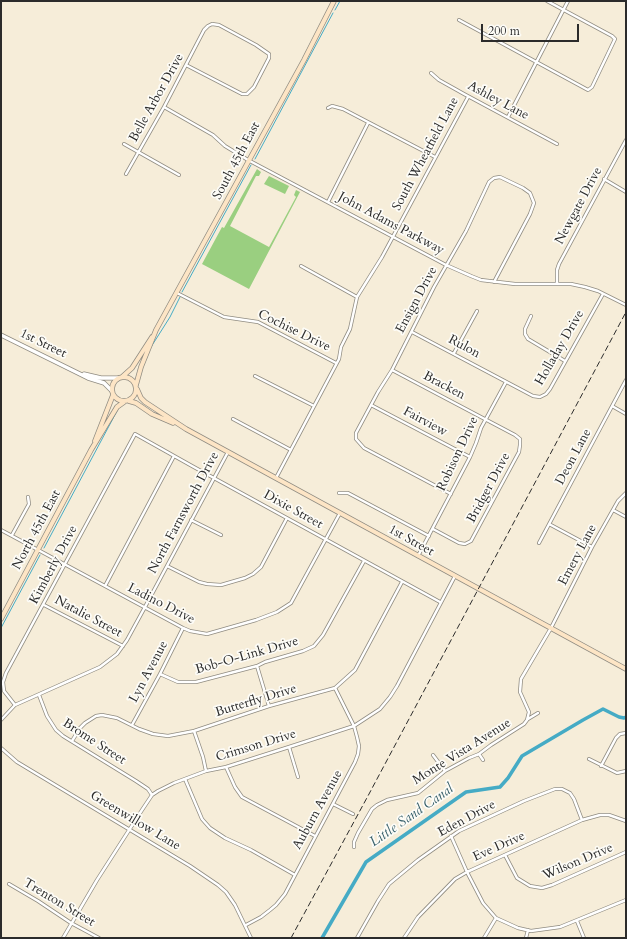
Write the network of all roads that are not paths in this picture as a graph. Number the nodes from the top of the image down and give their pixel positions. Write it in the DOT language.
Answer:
graph roads {
  1 [pos="334,1"];
  2 [pos="547,1"];
  3 [pos="568,1"];
  4 [pos="563,10"];
  5 [pos="459,20"];
  6 [pos="536,62"];
  7 [pos="186,65"];
  8 [pos="431,73"];
  9 [pos="468,97"];
  10 [pos="164,107"];
  11 [pos="328,108"];
  12 [pos="508,117"];
  13 [pos="368,123"];
  14 [pos="626,140"];
  15 [pos="124,144"];
  16 [pos="557,144"];
  17 [pos="138,152"];
  18 [pos="435,157"];
  19 [pos="248,160"];
  20 [pos="126,174"];
  21 [pos="179,175"];
  22 [pos="604,179"];
  23 [pos="626,192"];
  24 [pos="328,202"];
  25 [pos="392,237"];
  26 [pos="446,265"];
  27 [pos="301,266"];
  28 [pos="494,282"];
  29 [pos="557,284"];
  30 [pos="176,293"];
  31 [pos="603,294"];
  32 [pos="358,297"];
  33 [pos="626,305"];
  34 [pos="477,311"];
  35 [pos="531,316"];
  36 [pos="156,330"];
  37 [pos="412,332"];
  38 [pos="1,335"];
  39 [pos="454,353"];
  40 [pos="565,361"];
  41 [pos="336,363"];
  42 [pos="392,370"];
  43 [pos="77,372"];
  44 [pos="255,376"];
  45 [pos="120,377"];
  46 [pos="626,380"];
  47 [pos="506,382"];
  48 [pos="136,387"];
  49 [pos="112,393"];
  50 [pos="126,401"];
  51 [pos="371,405"];
  52 [pos="314,406"];
  53 [pos="612,406"];
  54 [pos="626,414"];
  55 [pos="233,419"];
  56 [pos="486,420"];
  57 [pos="186,429"];
  58 [pos="136,434"];
  59 [pos="91,450"];
  60 [pos="291,450"];
  61 [pos="228,452"];
  62 [pos="174,456"];
  63 [pos="470,457"];
  64 [pos="214,478"];
  65 [pos="276,479"];
  66 [pos="339,493"];
  67 [pos="626,493"];
  68 [pos="451,494"];
  69 [pos="28,497"];
  70 [pos="613,510"];
  71 [pos="340,513"];
  72 [pos="626,517"];
  73 [pos="287,518"];
  74 [pos="191,520"];
  75 [pos="549,524"];
  76 [pos="433,529"];
  77 [pos="1,530"];
  78 [pos="12,535"];
  79 [pos="221,535"];
  80 [pos="429,536"];
  81 [pos="326,539"];
  82 [pos="539,543"];
  83 [pos="592,546"];
  84 [pos="38,550"];
  85 [pos="418,556"];
  86 [pos="364,561"];
  87 [pos="65,565"];
  88 [pos="167,566"];
  89 [pos="455,576"];
  90 [pos="402,582"];
  91 [pos="105,586"];
  92 [pos="440,602"];
  93 [pos="44,605"];
  94 [pos="145,607"];
  95 [pos="1,619"];
  96 [pos="183,628"];
  97 [pos="551,628"];
  98 [pos="123,646"];
  99 [pos="257,666"];
  100 [pos="626,668"];
  101 [pos="160,674"];
  102 [pos="335,688"];
  103 [pos="39,695"];
  104 [pos="15,705"];
  105 [pos="269,706"];
  106 [pos="538,713"];
  107 [pos="1,720"];
  108 [pos="527,720"];
  109 [pos="132,725"];
  110 [pos="354,726"];
  111 [pos="194,731"];
  112 [pos="626,733"];
  113 [pos="72,741"];
  114 [pos="1,748"];
  115 [pos="289,748"];
  116 [pos="480,754"];
  117 [pos="433,755"];
  118 [pos="589,759"];
  119 [pos="483,760"];
  120 [pos="601,766"];
  121 [pos="226,767"];
  122 [pos="206,771"];
  123 [pos="445,771"];
  124 [pos="626,771"];
  125 [pos="298,777"];
  126 [pos="186,779"];
  127 [pos="152,796"];
  128 [pos="333,804"];
  129 [pos="353,814"];
  130 [pos="582,820"];
  131 [pos="626,821"];
  132 [pos="129,830"];
  133 [pos="315,836"];
  134 [pos="451,836"];
  135 [pos="354,847"];
  136 [pos="626,852"];
  137 [pos="505,855"];
  138 [pos="467,872"];
  139 [pos="295,875"];
  140 [pos="9,884"];
  141 [pos="626,900"];
  142 [pos="496,918"];
  143 [pos="577,921"];
  144 [pos="71,923"];
  145 [pos="246,924"];
  146 [pos="528,930"];
  147 [pos="63,938"];
  148 [pos="99,938"];
  149 [pos="251,938"];
  150 [pos="357,938"];
  151 [pos="404,938"];
  152 [pos="484,938"];
  153 [pos="526,938"];
  154 [pos="584,938"];
  1 -- 19 [label="main road, South 45th East"];
  2 -- 4 [label="street"];
  3 -- 4 [label="street"];
  4 -- 6 [label="street"];
  4 -- 6 [label="street"];
  5 -- 6 [label="street"];
  6 -- 12 [label="street"];
  7 -- 7 [label="street, Belle Arbor Drive"];
  7 -- 10 [label="street, Belle Arbor Drive"];
  8 -- 9 [label="street, Ashley Lane"];
  9 -- 12 [label="street, Ashley Lane"];
  9 -- 18 [label="street, South Wheatfield Lane"];
  10 -- 17 [label="street, Belle Arbor Drive"];
  10 -- 19 [label="street, John Adams Parkway"];
  11 -- 13 [label="street"];
  12 -- 16 [label="street, Ashley Lane"];
  13 -- 18 [label="street"];
  13 -- 24 [label="street"];
  14 -- 22 [label="street, Newgate Drive"];
  15 -- 17 [label="street"];
  17 -- 20 [label="street, Belle Arbor Drive"];
  17 -- 21 [label="street"];
  18 -- 25 [label="street, South Wheatfield Lane"];
  19 -- 24 [label="street, John Adams Parkway"];
  19 -- 30 [label="main road, South 45th East"];
  22 -- 23 [label="street"];
  22 -- 29 [label="street, Newgate Drive"];
  24 -- 25 [label="street, John Adams Parkway"];
  25 -- 26 [label="street, John Adams Parkway"];
  25 -- 32 [label="street, South Wheatfield Lane"];
  26 -- 28 [label="street, John Adams Parkway"];
  26 -- 28 [label="street, Ensign Drive"];
  26 -- 37 [label="street, Ensign Drive"];
  27 -- 32 [label="street"];
  28 -- 29 [label="street, John Adams Parkway"];
  29 -- 31 [label="street, John Adams Parkway"];
  30 -- 36 [label="main road, South 45th East"];
  30 -- 41 [label="street, Cochise Drive"];
  31 -- 33 [label="street, John Adams Parkway"];
  31 -- 40 [label="street, Holladay Drive"];
  32 -- 41 [label="street, South Wheatfield Lane"];
  34 -- 39 [label="street"];
  35 -- 40 [label="street"];
  36 -- 45 [label="main road, South 45th East"];
  36 -- 48 [label="main road, South 45th East"];
  37 -- 39 [label="street, Rulon"];
  37 -- 42 [label="street, Ensign Drive"];
  38 -- 43 [label="street, 1st Street"];
  39 -- 47 [label="street, Rulon"];
  40 -- 47 [label="street, Holladay Drive"];
  41 -- 52 [label="street, South Wheatfield Lane"];
  42 -- 51 [label="street, Ensign Drive"];
  42 -- 56 [label="street, Bracken"];
  43 -- 45 [label="street, 1st Street"];
  43 -- 49 [label="street, 1st Street"];
  44 -- 52 [label="street"];
  45 -- 48 [label="main road"];
  45 -- 49 [label="main road"];
  46 -- 53 [label="street, Deon Lane"];
  47 -- 56 [label="street, Robison Drive"];
  48 -- 50 [label="main road"];
  48 -- 57 [label="main road"];
  49 -- 50 [label="main road"];
  49 -- 59 [label="main road, North 45th East"];
  50 -- 57 [label="main road"];
  50 -- 59 [label="main road, North 45th East"];
  51 -- 63 [label="street, Fairview"];
  51 -- 68 [label="street, Ensign Drive"];
  52 -- 60 [label="street, South Wheatfield Lane"];
  53 -- 54 [label="street"];
  53 -- 75 [label="street, Deon Lane"];
  55 -- 60 [label="street"];
  56 -- 63 [label="street, Robison Drive"];
  56 -- 76 [label="street, Bridger Drive"];
  57 -- 61 [label="main road, 1st Street"];
  58 -- 62 [label="street, Dixie Street"];
  58 -- 87 [label="street, Kimberly Drive"];
  59 -- 84 [label="main road, North 45th East"];
  60 -- 65 [label="street, South Wheatfield Lane"];
  61 -- 64 [label="street, North Farnsworth Drive"];
  61 -- 65 [label="main road, 1st Street"];
  62 -- 64 [label="street, Dixie Street"];
  62 -- 91 [label="street"];
  63 -- 68 [label="street, Robison Drive"];
  64 -- 73 [label="street, Dixie Street"];
  64 -- 74 [label="street, North Farnsworth Drive"];
  65 -- 71 [label="main road, 1st Street"];
  66 -- 80 [label="street"];
  67 -- 70 [label="street, Emery Lane"];
  68 -- 76 [label="street, Robison Drive"];
  69 -- 78 [label="street"];
  70 -- 72 [label="street"];
  70 -- 83 [label="street, Emery Lane"];
  71 -- 81 [label="street, Ladino Drive"];
  71 -- 85 [label="main road, 1st Street"];
  73 -- 81 [label="street, Dixie Street"];
  73 -- 88 [label="street"];
  74 -- 79 [label="street"];
  74 -- 88 [label="street, North Farnsworth Drive"];
  75 -- 82 [label="street, Deon Lane"];
  75 -- 83 [label="street"];
  76 -- 80 [label="street, Robison Drive"];
  77 -- 78 [label="street, Ladino Drive"];
  78 -- 84 [label="street, Ladino Drive"];
  80 -- 85 [label="street, Robison Drive"];
  81 -- 86 [label="street, Dixie Street"];
  81 -- 96 [label="street, Ladino Drive"];
  83 -- 97 [label="street, Emery Lane"];
  84 -- 87 [label="street, Ladino Drive"];
  84 -- 95 [label="main road, North 45th East"];
  85 -- 89 [label="main road, 1st Street"];
  86 -- 90 [label="street, Dixie Street"];
  86 -- 99 [label="street, Bob-O-Link Drive"];
  87 -- 91 [label="street, Ladino Drive"];
  87 -- 93 [label="street, Kimberly Drive"];
  88 -- 94 [label="street, North Farnsworth Drive"];
  89 -- 92 [label="street, Crimson Drive"];
  89 -- 97 [label="main road, 1st Street"];
  90 -- 92 [label="street, Dixie Street"];
  90 -- 102 [label="street, Butterfly Drive"];
  91 -- 94 [label="street, Ladino Drive"];
  92 -- 110 [label="street, Crimson Drive"];
  93 -- 98 [label="street, Natalie Street"];
  93 -- 104 [label="street, Kimberly Drive"];
  94 -- 96 [label="street, Ladino Drive"];
  94 -- 98 [label="street, North Farnsworth Drive"];
  96 -- 101 [label="street, Lyn Avenue"];
  97 -- 100 [label="main road, 1st Street"];
  97 -- 108 [label="street, Monte Vista Avenue"];
  98 -- 103 [label="street, North Farnsworth Drive"];
  99 -- 101 [label="street, Bob-O-Link Drive"];
  99 -- 105 [label="street"];
  101 -- 109 [label="street, Lyn Avenue"];
  102 -- 105 [label="street, Butterfly Drive"];
  102 -- 110 [label="street, Auburn Avenue"];
  103 -- 104 [label="street, North Farnsworth Drive"];
  103 -- 113 [label="street, Brome Street"];
  104 -- 107 [label="street, North Farnsworth Drive"];
  105 -- 111 [label="street, Butterfly Drive"];
  106 -- 108 [label="street"];
  108 -- 116 [label="street, Monte Vista Avenue"];
  109 -- 111 [label="street, Butterfly Drive"];
  109 -- 113 [label="street, Butterfly Drive"];
  110 -- 115 [label="street, Crimson Drive"];
  110 -- 128 [label="street, Auburn Avenue"];
  111 -- 122 [label="street"];
  112 -- 120 [label="street"];
  113 -- 127 [label="street, Brome Street"];
  114 -- 132 [label="street, Greenwillow Lane"];
  115 -- 121 [label="street, Crimson Drive"];
  115 -- 125 [label="street"];
  116 -- 119 [label="street"];
  116 -- 123 [label="street, Monte Vista Avenue"];
  117 -- 123 [label="street"];
  118 -- 120 [label="street"];
  120 -- 124 [label="street"];
  121 -- 122 [label="street, Crimson Drive"];
  121 -- 133 [label="street"];
  122 -- 126 [label="street, Crimson Drive"];
  123 -- 135 [label="street, Monte Vista Avenue"];
  126 -- 127 [label="street, Crimson Drive"];
  126 -- 139 [label="street"];
  127 -- 132 [label="street, Crimson Drive"];
  128 -- 129 [label="street"];
  128 -- 133 [label="street, Auburn Avenue"];
  130 -- 131 [label="street, Eve Drive"];
  130 -- 134 [label="street, Eden Drive"];
  130 -- 137 [label="street, Eve Drive"];
  132 -- 144 [label="street, Crimson Drive"];
  132 -- 145 [label="street, Greenwillow Lane"];
  133 -- 139 [label="street, Auburn Avenue"];
  134 -- 138 [label="street"];
  134 -- 150 [label="street, Eden Drive"];
  136 -- 137 [label="street, Wilson Drive"];
  137 -- 138 [label="street, Eve Drive"];
  138 -- 142 [label="street"];
  138 -- 151 [label="street, Eve Drive"];
  139 -- 145 [label="street, Auburn Avenue"];
  140 -- 144 [label="street, Trenton Street"];
  141 -- 143 [label="street"];
  142 -- 146 [label="street"];
  142 -- 152 [label="street"];
  143 -- 146 [label="street"];
  143 -- 154 [label="street"];
  144 -- 147 [label="street, Crimson Drive"];
  144 -- 148 [label="street, Trenton Street"];
  145 -- 149 [label="street, Greenwillow Lane"];
  146 -- 153 [label="street"];
}
